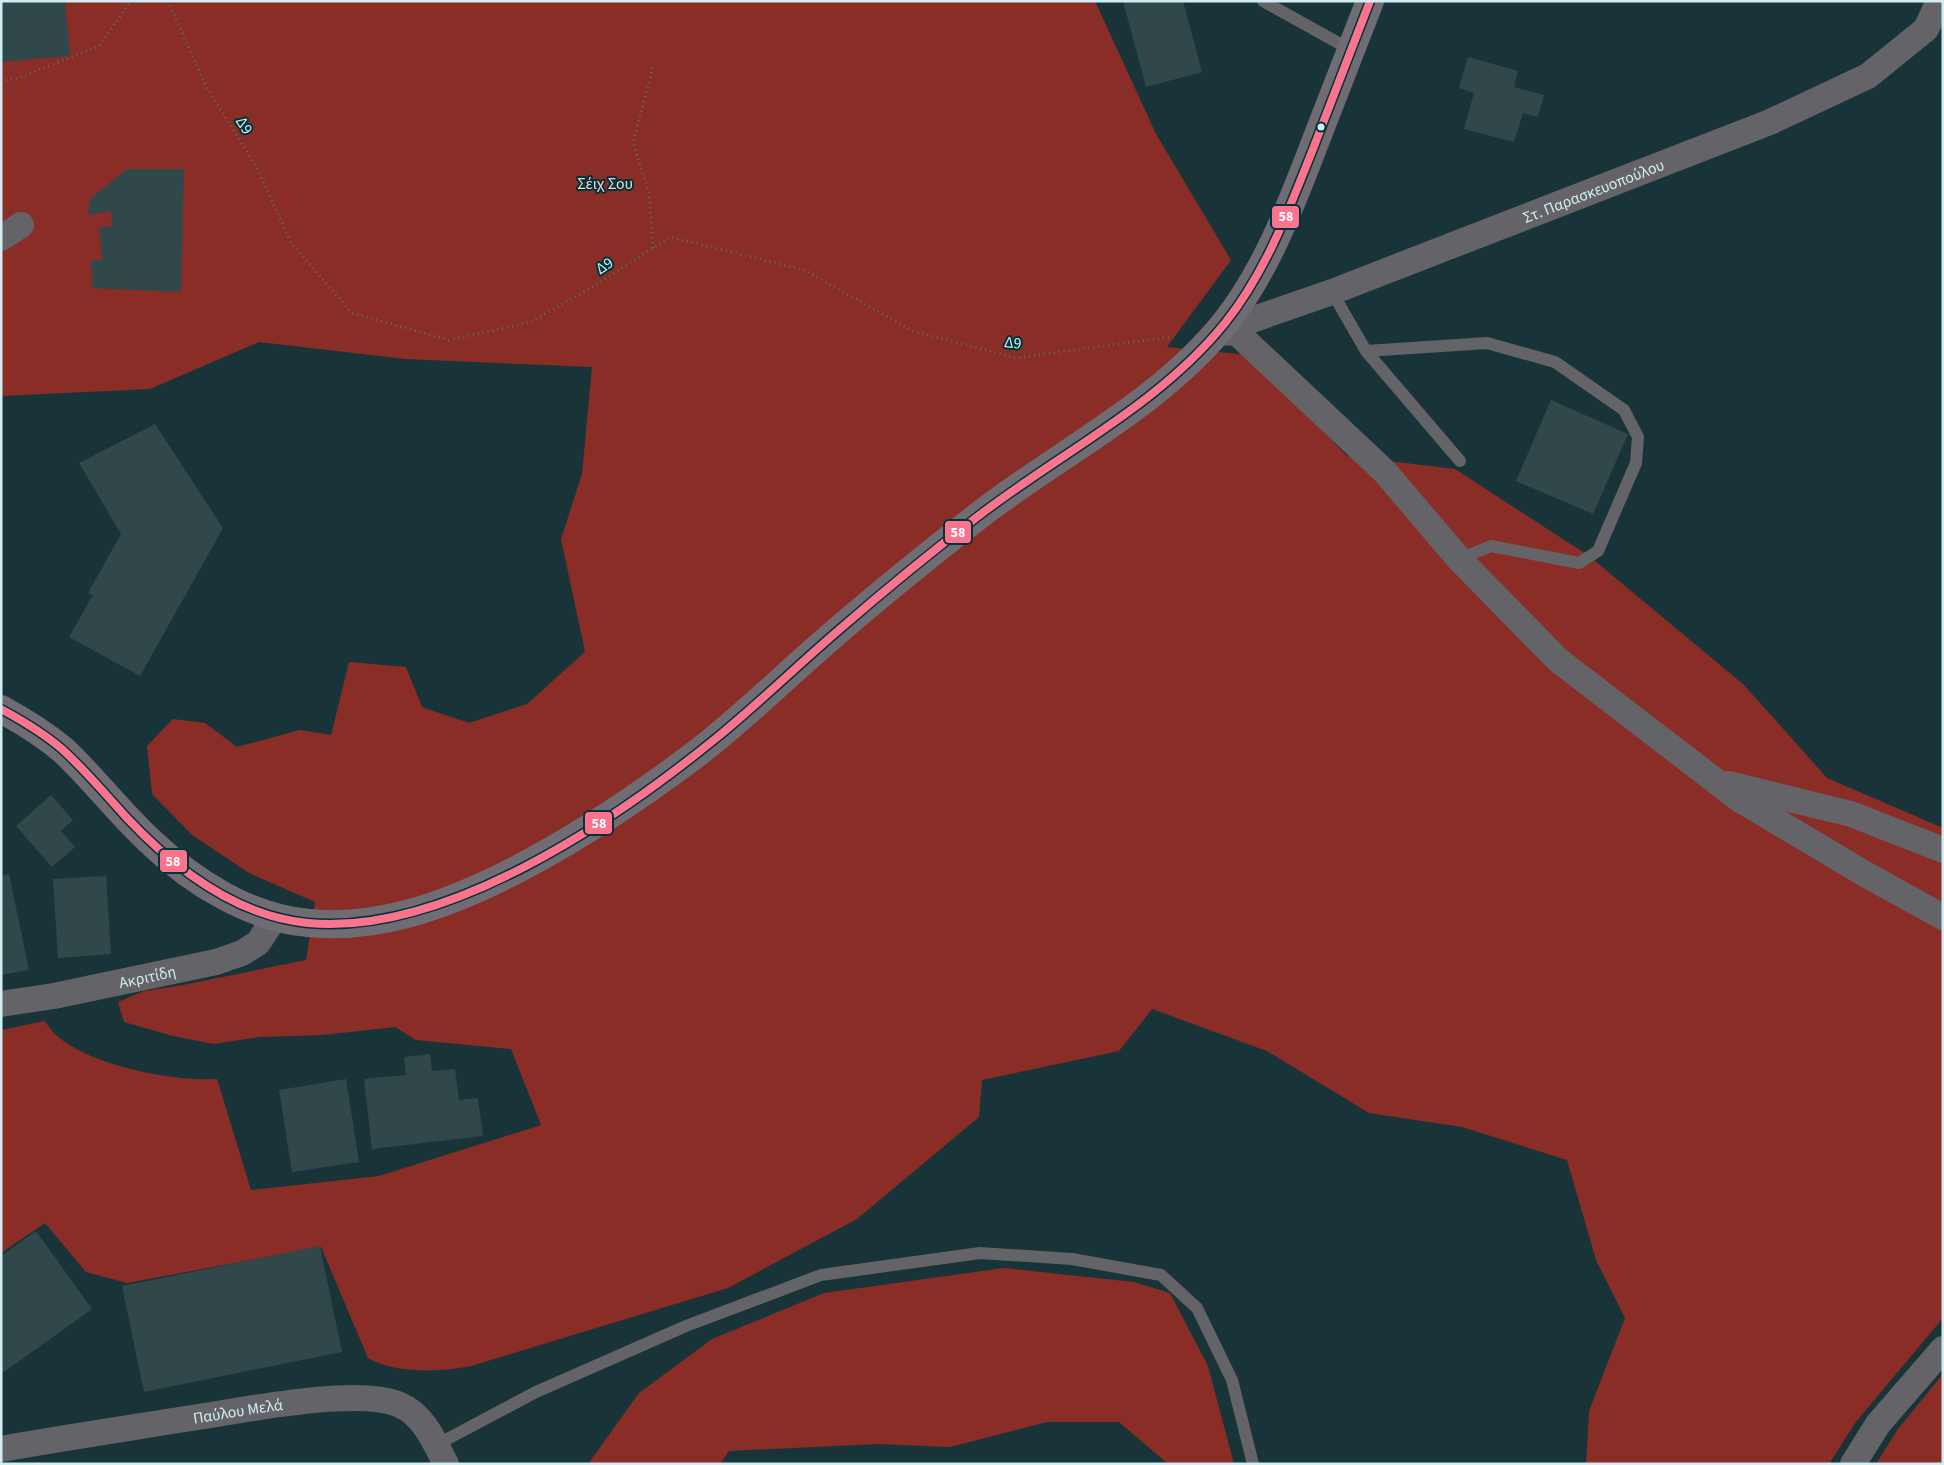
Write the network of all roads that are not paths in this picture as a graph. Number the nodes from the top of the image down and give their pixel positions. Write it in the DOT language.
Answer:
graph roads {
  1 [pos="1263,1"];
  2 [pos="1370,1"];
  3 [pos="1939,1"];
  4 [pos="1351,50"];
  5 [pos="1332,292"];
  6 [pos="1217,333"];
  7 [pos="1366,351"];
  8 [pos="1460,461"];
  9 [pos="1459,559"];
  10 [pos="1,709"];
  11 [pos="1713,781"];
  12 [pos="1943,850"];
  13 [pos="275,917"];
  14 [pos="1943,917"];
  15 [pos="1,1004"];
  16 [pos="1943,1349"];
  17 [pos="1,1449"];
  18 [pos="441,1455"];
  19 [pos="1253,1464"];
  20 [pos="1853,1464"];
  1 -- 4 [label="lane"];
  2 -- 4 [label="main road"];
  3 -- 5 [label="street, Στ. Παρασκευοπούλου"];
  4 -- 6 [label="main road"];
  5 -- 6 [label="street, Στ. Παρασκευοπούλου"];
  5 -- 7 [label="lane"];
  6 -- 9 [label="street"];
  6 -- 13 [label="main road"];
  7 -- 8 [label="lane"];
  7 -- 9 [label="lane"];
  9 -- 11 [label="street"];
  10 -- 13 [label="main road"];
  11 -- 12 [label="street"];
  11 -- 14 [label="street"];
  13 -- 15 [label="street, Ακριτίδη"];
  16 -- 20 [label="street"];
  17 -- 18 [label="street, Παύλου Μελά"];
  18 -- 19 [label="lane"];
}
